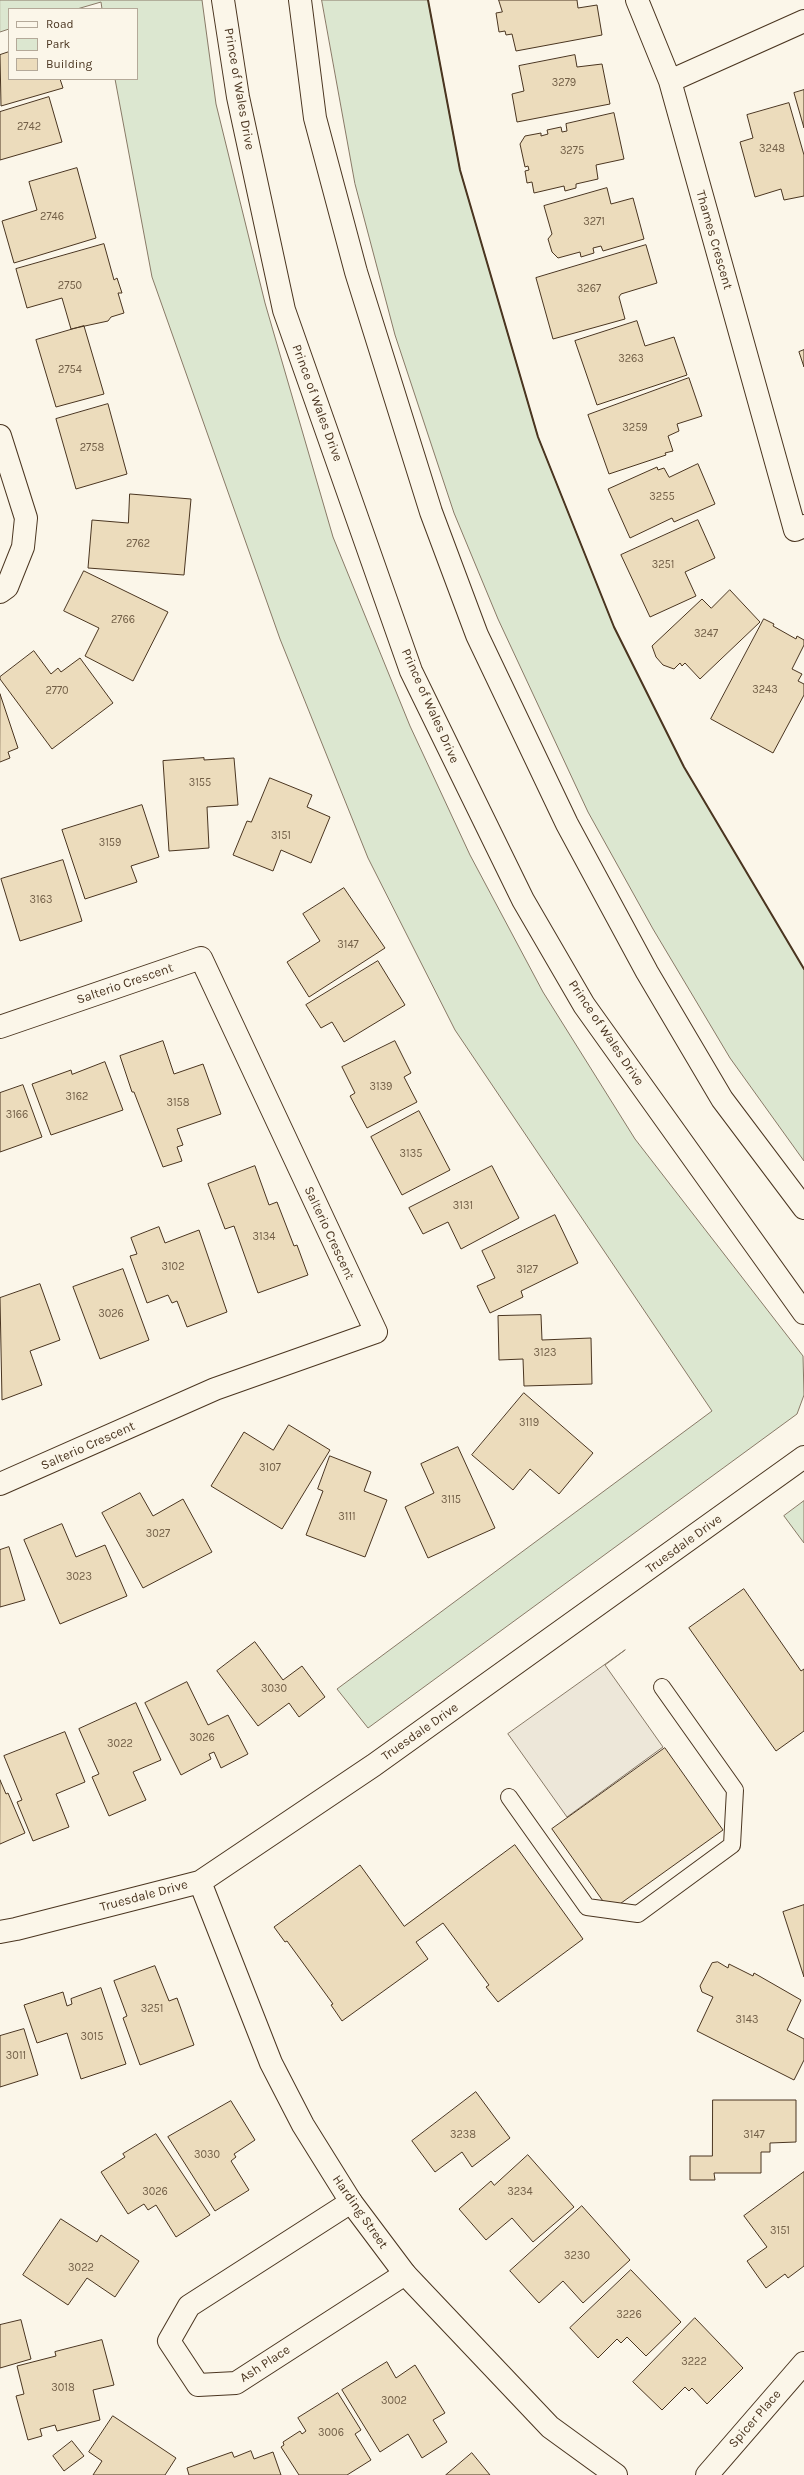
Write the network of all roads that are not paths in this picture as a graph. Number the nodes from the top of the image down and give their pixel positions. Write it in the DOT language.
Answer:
graph roads {
  1 [pos="223,0"];
  2 [pos="300,0"];
  3 [pos="637,0"];
  4 [pos="804,21"];
  5 [pos="670,81"];
  6 [pos="0,436"];
  7 [pos="804,526"];
  8 [pos="0,592"];
  9 [pos="0,1027"];
  10 [pos="804,1208"];
  11 [pos="804,1313"];
  12 [pos="804,1457"];
  13 [pos="0,1484"];
  14 [pos="662,1686"];
  15 [pos="509,1797"];
  16 [pos="200,1882"];
  17 [pos="0,1932"];
  18 [pos="351,2202"];
  19 [pos="405,2274"];
  20 [pos="804,2363"];
  21 [pos="616,2475"];
  22 [pos="707,2475"];
  1 -- 11 [label="street, Prince of Wales Drive"];
  2 -- 10 [label="street"];
  3 -- 5 [label="street"];
  4 -- 5 [label="street"];
  5 -- 7 [label="street, Thames Crescent"];
  6 -- 8 [label="street"];
  9 -- 13 [label="street, Salterio Crescent"];
  12 -- 16 [label="street, Truesdale Drive"];
  14 -- 15 [label="lane"];
  16 -- 17 [label="street, Truesdale Drive"];
  16 -- 18 [label="street, Harding Street"];
  18 -- 19 [label="street, Harding Street"];
  18 -- 19 [label="street, Ash Place"];
  19 -- 21 [label="street, Harding Street"];
  20 -- 22 [label="street, Spicer Place"];
}
